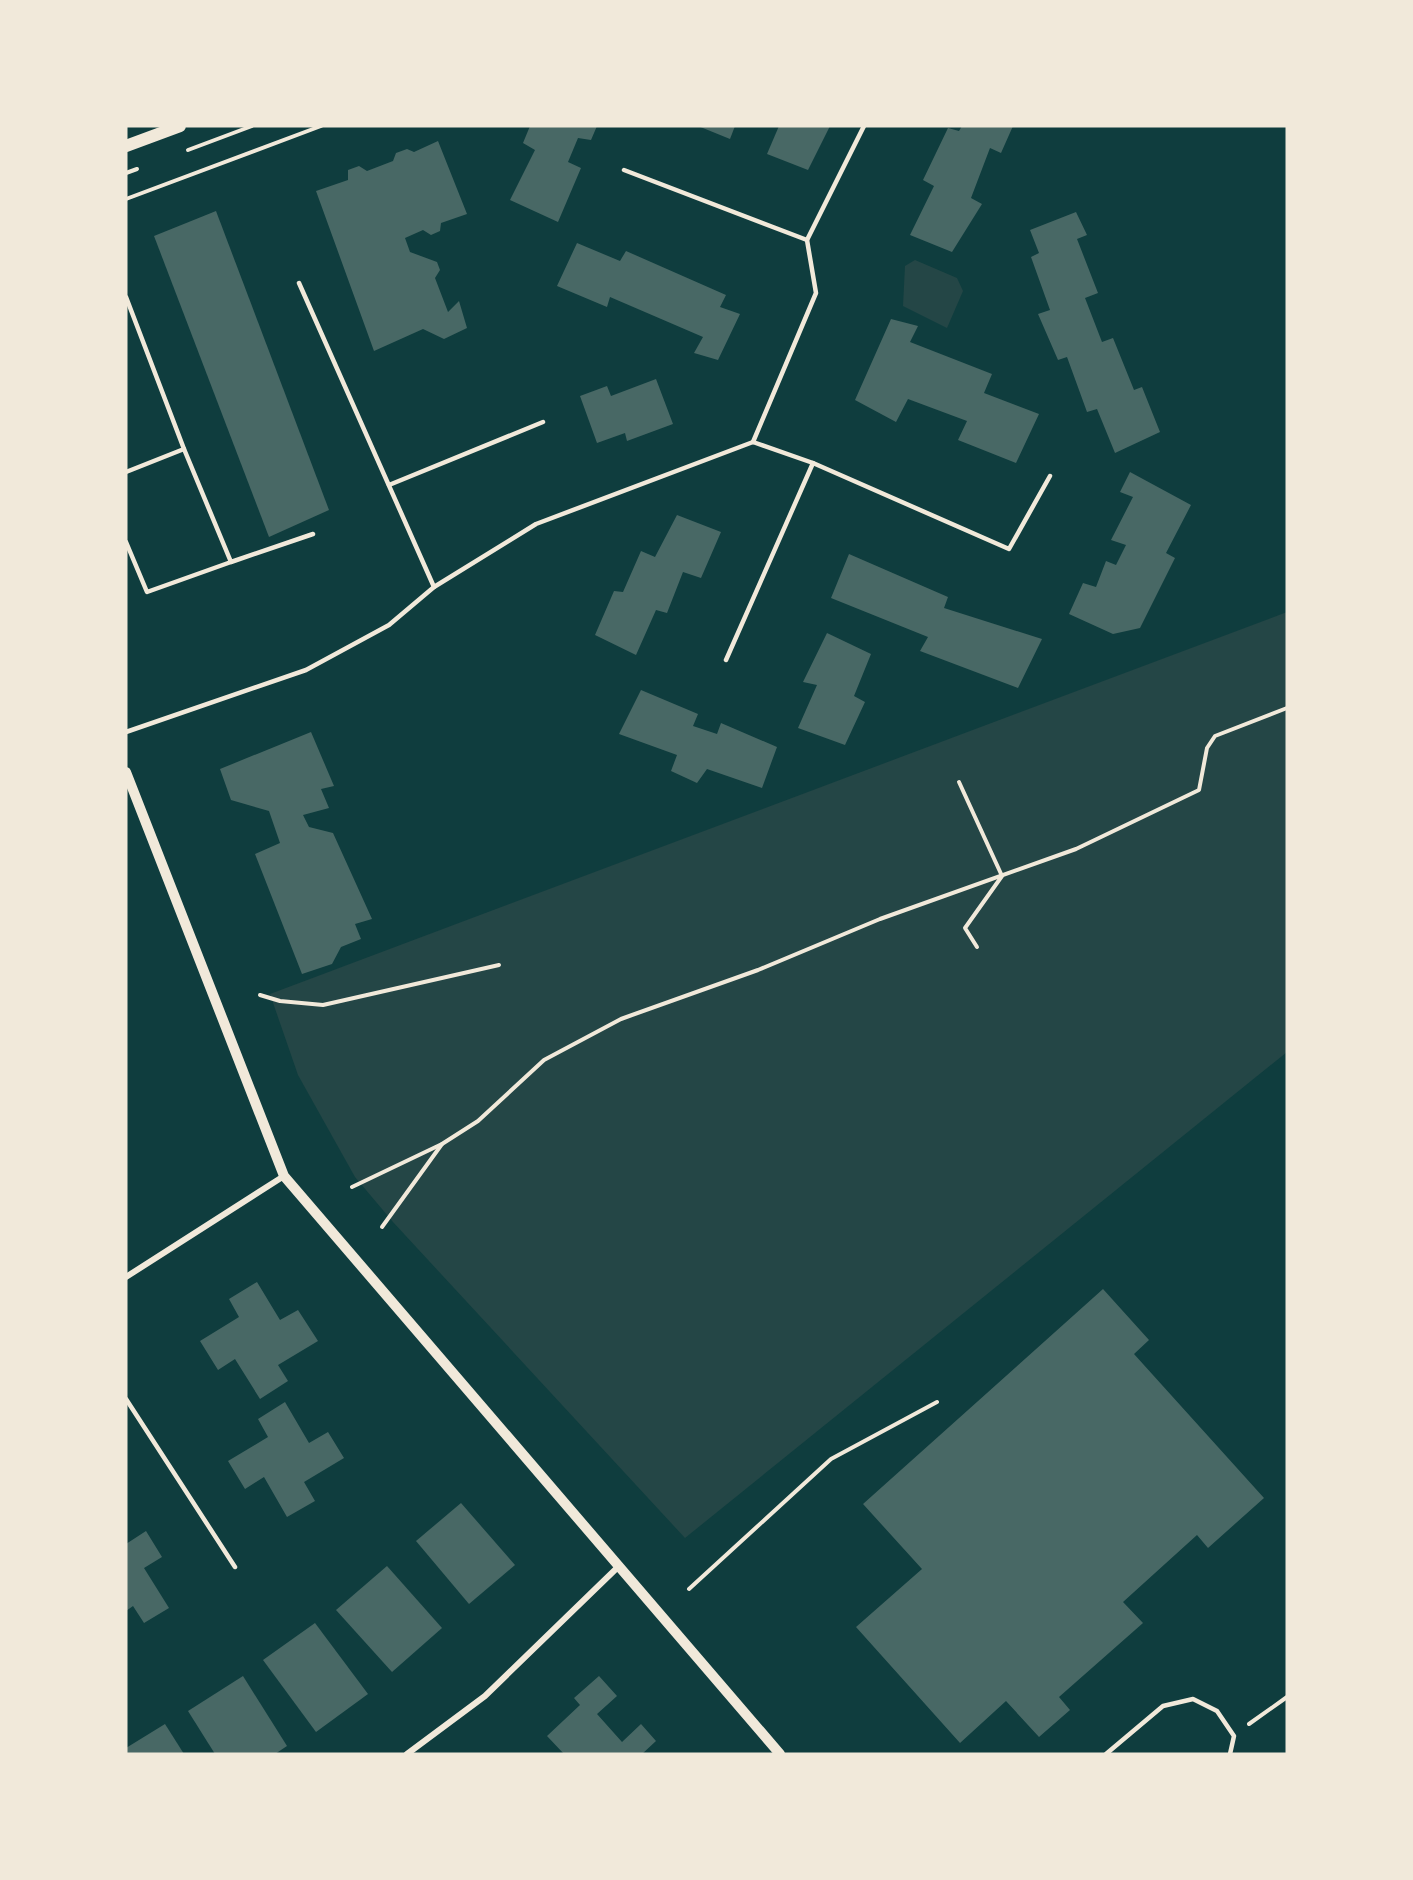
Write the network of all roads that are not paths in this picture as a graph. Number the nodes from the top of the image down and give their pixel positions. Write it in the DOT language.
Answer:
graph roads {
  1 [pos="180,126"];
  2 [pos="864,126"];
  3 [pos="126,146"];
  4 [pos="624,170"];
  5 [pos="807,240"];
  6 [pos="299,284"];
  7 [pos="126,297"];
  8 [pos="543,422"];
  9 [pos="753,442"];
  10 [pos="184,449"];
  11 [pos="813,463"];
  12 [pos="126,472"];
  13 [pos="1050,476"];
  14 [pos="388,485"];
  15 [pos="314,534"];
  16 [pos="126,542"];
  17 [pos="231,562"];
  18 [pos="434,587"];
  19 [pos="726,660"];
  20 [pos="126,732"];
  21 [pos="126,772"];
  22 [pos="284,1176"];
  23 [pos="126,1277"];
  24 [pos="126,1399"];
  25 [pos="619,1566"];
  26 [pos="235,1567"];
  27 [pos="406,1754"];
  28 [pos="780,1754"];
  29 [pos="1106,1754"];
  30 [pos="1230,1754"];
  1 -- 3 [label="main road"];
  2 -- 5 [label="lane"];
  4 -- 5 [label="lane"];
  5 -- 9 [label="lane"];
  6 -- 14 [label="lane"];
  7 -- 10 [label="lane"];
  8 -- 14 [label="lane"];
  9 -- 11 [label="lane"];
  9 -- 18 [label="lane"];
  10 -- 12 [label="lane"];
  10 -- 17 [label="lane"];
  11 -- 13 [label="lane"];
  11 -- 19 [label="lane"];
  14 -- 18 [label="lane"];
  15 -- 17 [label="lane"];
  16 -- 17 [label="lane"];
  18 -- 20 [label="lane"];
  21 -- 22 [label="street"];
  22 -- 23 [label="street"];
  22 -- 25 [label="street"];
  24 -- 26 [label="lane"];
  25 -- 27 [label="street"];
  25 -- 28 [label="street"];
  29 -- 30 [label="lane"];
}
